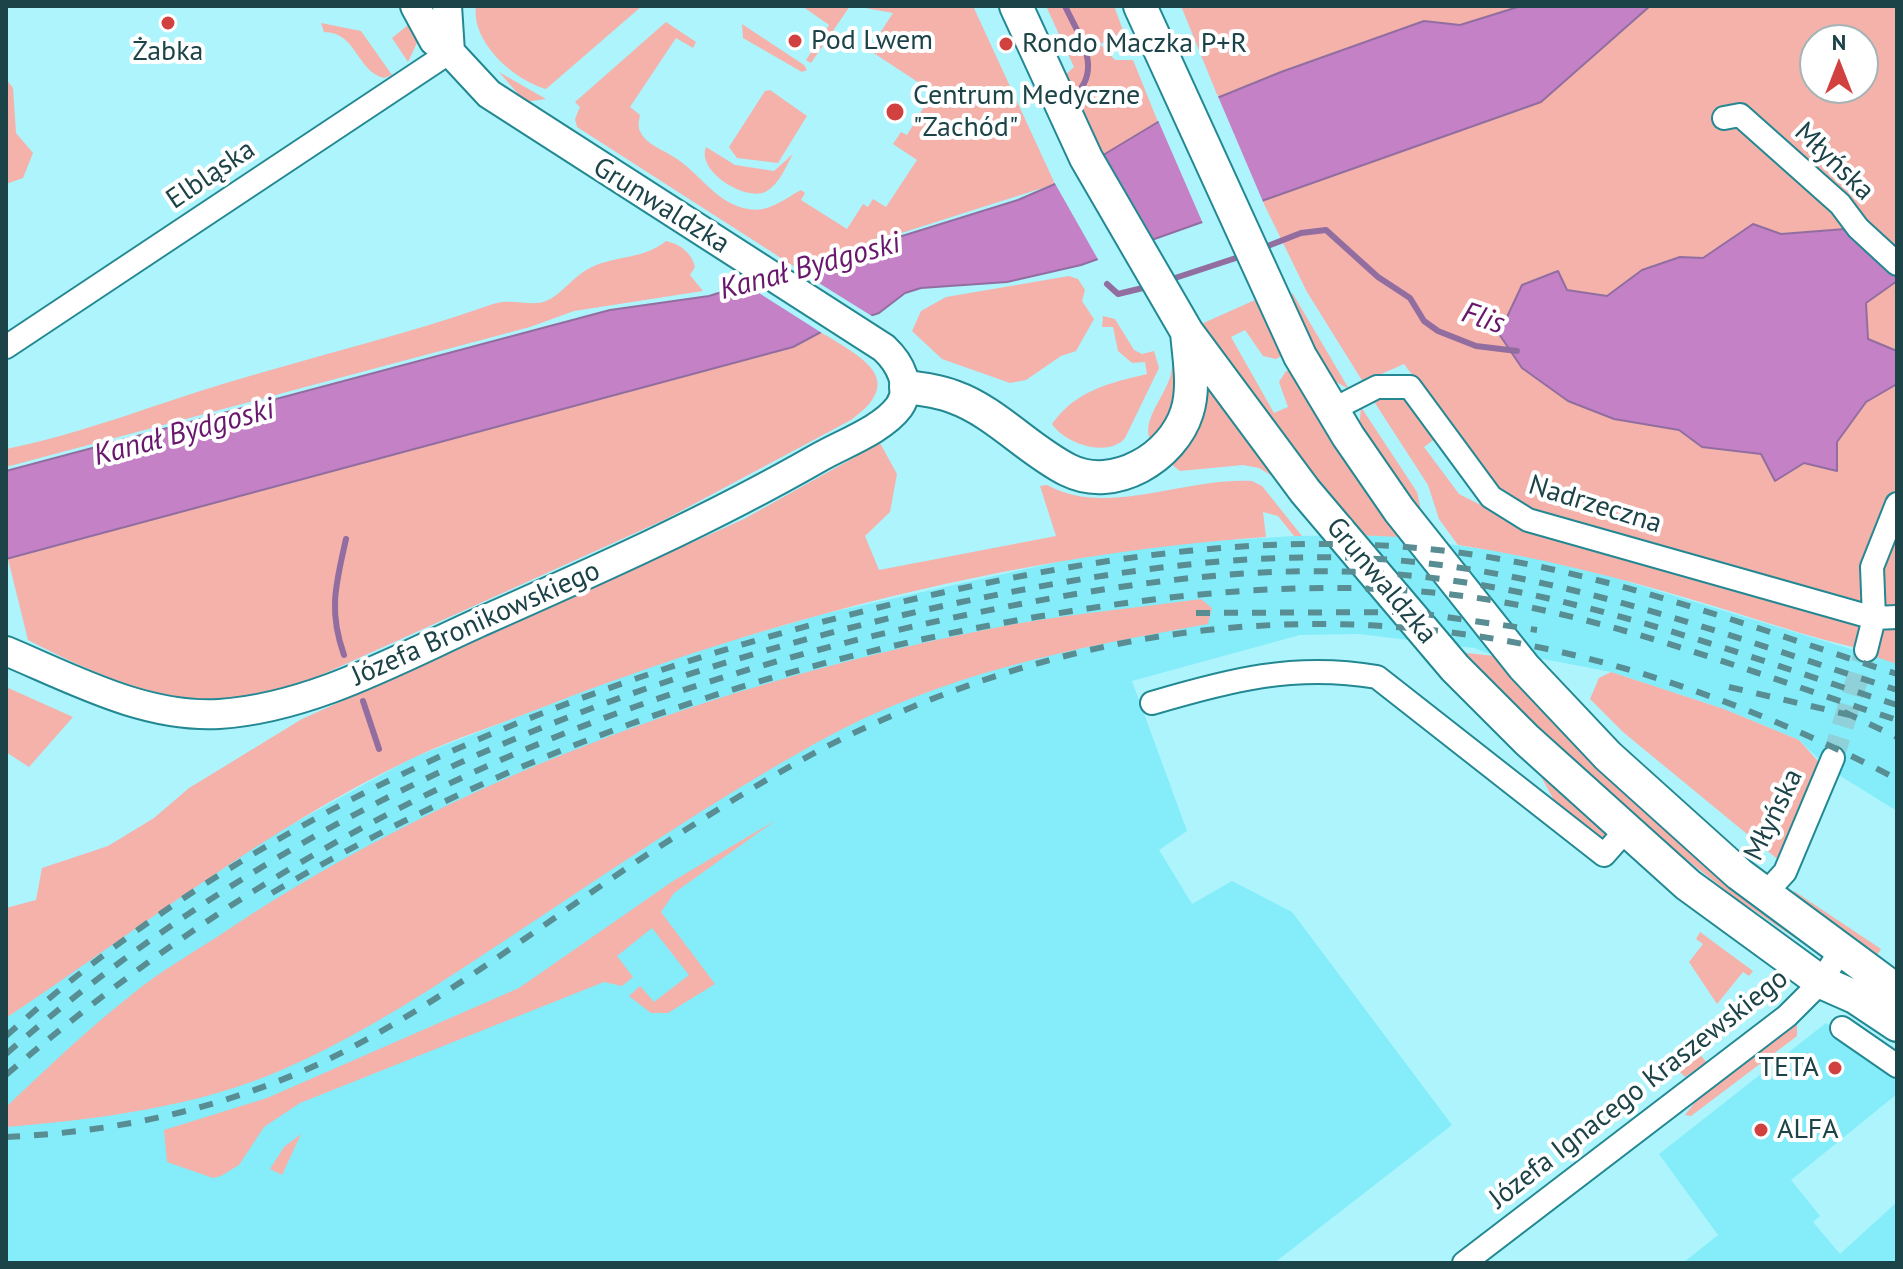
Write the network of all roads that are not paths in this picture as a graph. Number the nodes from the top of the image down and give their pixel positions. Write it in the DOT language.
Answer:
graph roads {
  1 [pos="415,6"];
  2 [pos="447,6"];
  3 [pos="1016,6"];
  4 [pos="1140,6"];
  5 [pos="450,52"];
  6 [pos="1724,118"];
  7 [pos="1897,264"];
  8 [pos="1187,332"];
  9 [pos="6,347"];
  10 [pos="906,387"];
  11 [pos="1332,410"];
  12 [pos="1897,504"];
  13 [pos="1897,617"];
  14 [pos="1874,618"];
  15 [pos="1866,650"];
  16 [pos="6,651"];
  17 [pos="1152,703"];
  18 [pos="1833,758"];
  19 [pos="1626,830"];
  20 [pos="1764,895"];
  21 [pos="1840,951"];
  22 [pos="1821,982"];
  23 [pos="1897,991"];
  24 [pos="1897,1025"];
  25 [pos="1842,1028"];
  26 [pos="1897,1066"];
  27 [pos="1464,1263"];
  1 -- 5 [label="street, Grunwaldzka"];
  2 -- 5 [label="street"];
  3 -- 8 [label="main road, Grunwaldzka"];
  4 -- 11 [label="main road, Grunwaldzka"];
  5 -- 9 [label="street, Elbląska"];
  5 -- 10 [label="street, Grunwaldzka"];
  6 -- 7 [label="street, Młyńska"];
  8 -- 10 [label="main road"];
  8 -- 19 [label="main road, Grunwaldzka"];
  10 -- 16 [label="street, Józefa Bronikowskiego"];
  11 -- 14 [label="street, Nadrzeczna"];
  11 -- 20 [label="main road, Grunwaldzka"];
  12 -- 14 [label="street"];
  13 -- 14 [label="street, Nadrzeczna"];
  14 -- 15 [label="street"];
  17 -- 19 [label="street"];
  18 -- 20 [label="street, Młyńska"];
  19 -- 22 [label="main road, Grunwaldzka"];
  20 -- 21 [label="main road, Grunwaldzka"];
  21 -- 22 [label="street, Józefa Ignacego Kraszewskiego"];
  21 -- 23 [label="main road, Grunwaldzka"];
  22 -- 24 [label="main road, Grunwaldzka"];
  22 -- 27 [label="street, Józefa Ignacego Kraszewskiego"];
  25 -- 26 [label="street"];
}
